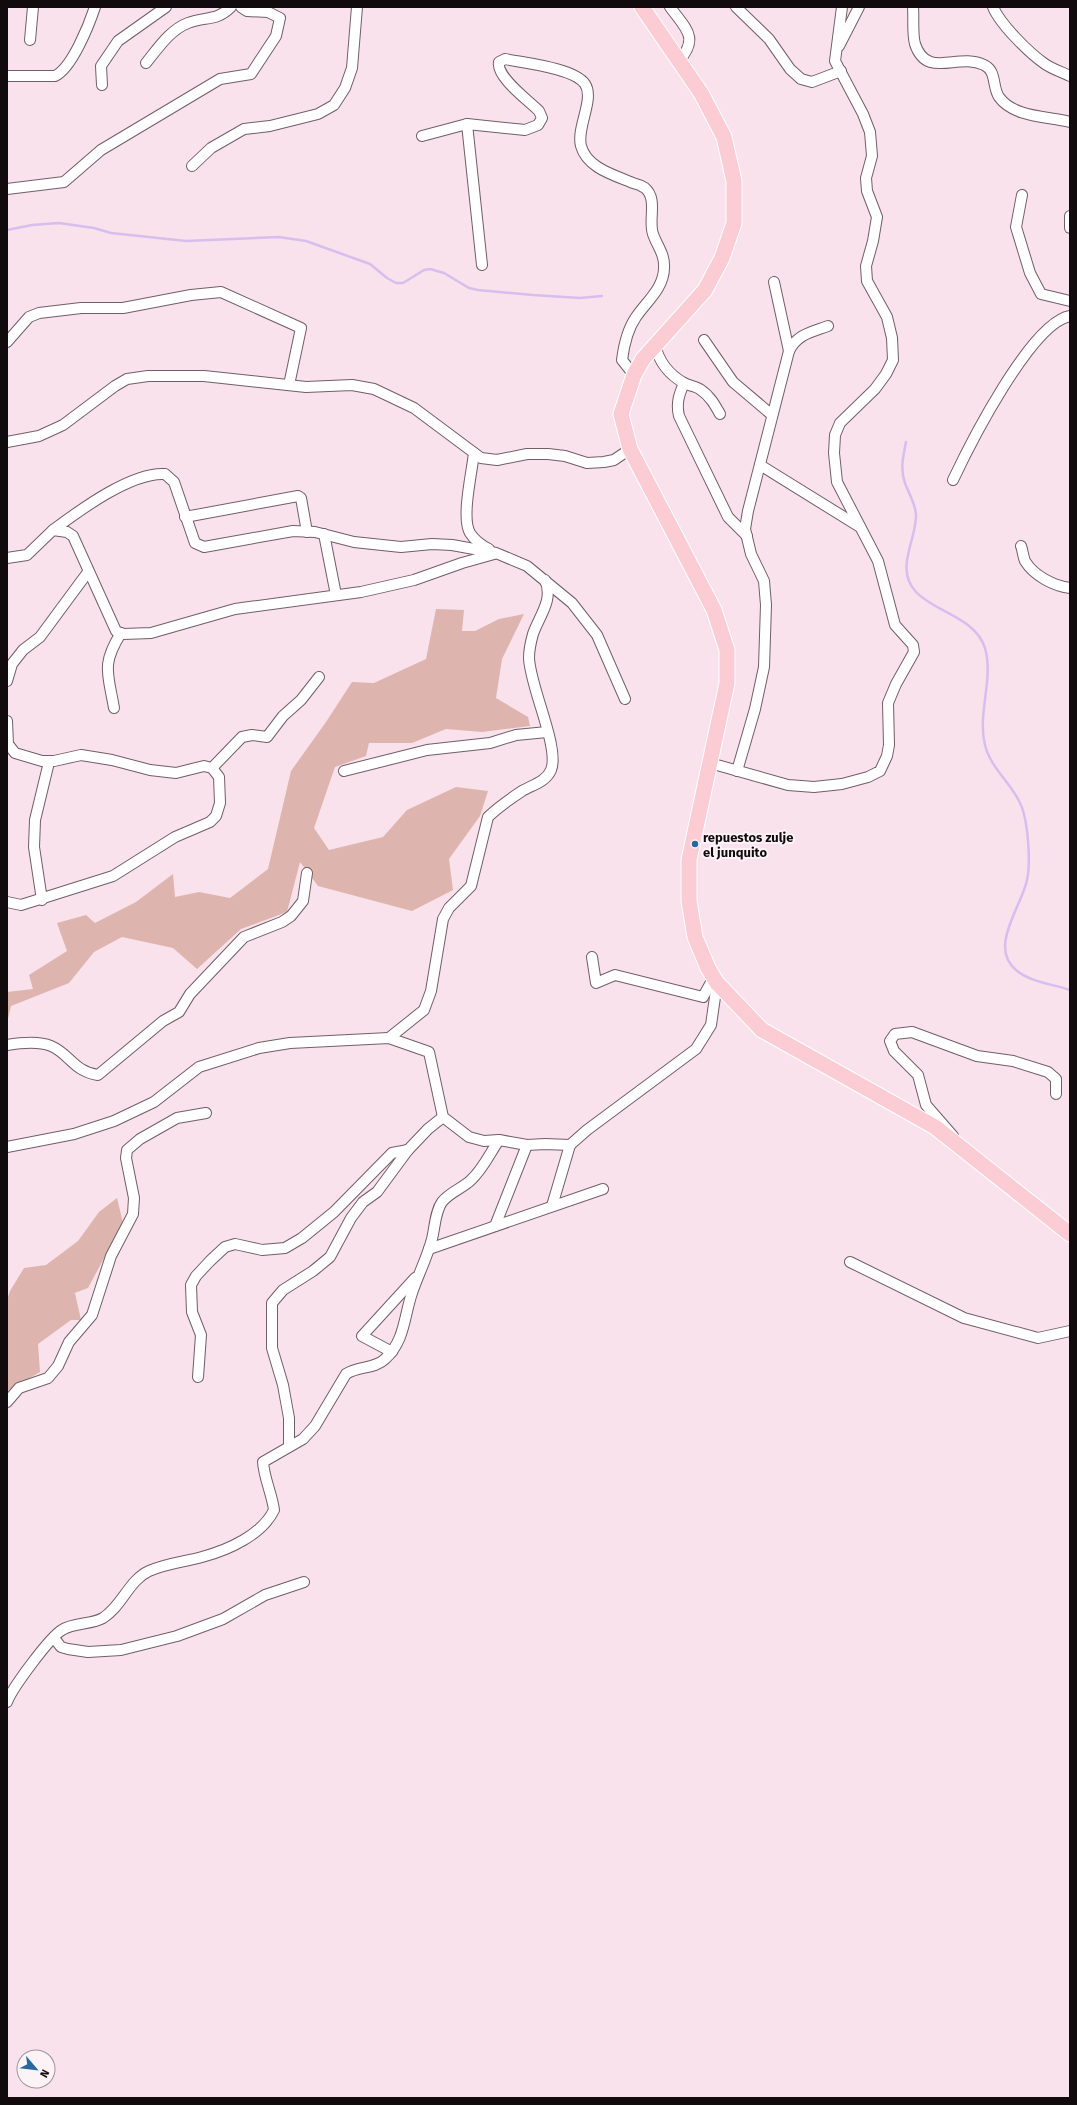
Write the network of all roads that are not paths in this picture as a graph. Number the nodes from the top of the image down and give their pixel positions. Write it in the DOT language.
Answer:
graph roads {
  1 [pos="33,7"];
  2 [pos="95,7"];
  3 [pos="166,7"];
  4 [pos="231,7"];
  5 [pos="241,7"];
  6 [pos="357,7"];
  7 [pos="642,7"];
  8 [pos="670,7"];
  9 [pos="736,7"];
  10 [pos="842,7"];
  11 [pos="859,7"];
  12 [pos="913,7"];
  13 [pos="993,7"];
  14 [pos="30,40"];
  15 [pos="835,53"];
  16 [pos="678,62"];
  17 [pos="146,63"];
  18 [pos="841,71"];
  19 [pos="7,76"];
  20 [pos="1070,76"];
  21 [pos="102,85"];
  22 [pos="1070,122"];
  23 [pos="467,124"];
  24 [pos="422,136"];
  25 [pos="192,166"];
  26 [pos="7,190"];
  27 [pos="1022,195"];
  28 [pos="1070,216"];
  29 [pos="1070,228"];
  30 [pos="482,265"];
  31 [pos="774,282"];
  32 [pos="1070,301"];
  33 [pos="1070,316"];
  34 [pos="828,326"];
  35 [pos="704,340"];
  36 [pos="7,342"];
  37 [pos="655,345"];
  38 [pos="789,351"];
  39 [pos="634,375"];
  40 [pos="684,383"];
  41 [pos="288,385"];
  42 [pos="720,414"];
  43 [pos="772,415"];
  44 [pos="7,442"];
  45 [pos="630,449"];
  46 [pos="474,453"];
  47 [pos="760,465"];
  48 [pos="953,480"];
  49 [pos="185,517"];
  50 [pos="861,528"];
  51 [pos="53,530"];
  52 [pos="308,532"];
  53 [pos="324,534"];
  54 [pos="747,536"];
  55 [pos="1022,546"];
  56 [pos="496,553"];
  57 [pos="7,558"];
  58 [pos="88,572"];
  59 [pos="545,580"];
  60 [pos="1070,588"];
  61 [pos="336,595"];
  62 [pos="121,633"];
  63 [pos="319,677"];
  64 [pos="7,681"];
  65 [pos="625,699"];
  66 [pos="114,708"];
  67 [pos="7,721"];
  68 [pos="548,732"];
  69 [pos="15,753"];
  70 [pos="7,760"];
  71 [pos="49,762"];
  72 [pos="710,763"];
  73 [pos="212,768"];
  74 [pos="344,771"];
  75 [pos="737,771"];
  76 [pos="307,874"];
  77 [pos="42,900"];
  78 [pos="7,902"];
  79 [pos="592,957"];
  80 [pos="715,980"];
  81 [pos="389,1038"];
  82 [pos="7,1045"];
  83 [pos="1056,1094"];
  84 [pos="206,1113"];
  85 [pos="443,1117"];
  86 [pos="499,1140"];
  87 [pos="527,1145"];
  88 [pos="570,1145"];
  89 [pos="959,1146"];
  90 [pos="7,1147"];
  91 [pos="408,1150"];
  92 [pos="603,1189"];
  93 [pos="552,1206"];
  94 [pos="495,1226"];
  95 [pos="1070,1234"];
  96 [pos="430,1250"];
  97 [pos="850,1262"];
  98 [pos="418,1274"];
  99 [pos="1070,1331"];
  100 [pos="392,1352"];
  101 [pos="198,1377"];
  102 [pos="7,1402"];
  103 [pos="289,1446"];
  104 [pos="304,1582"];
  105 [pos="54,1638"];
  106 [pos="7,1702"];
  1 -- 14 [label="street"];
  2 -- 19 [label="street"];
  3 -- 21 [label="street"];
  4 -- 17 [label="street"];
  5 -- 26 [label="street"];
  6 -- 25 [label="street"];
  7 -- 16 [label="main road"];
  8 -- 16 [label="street"];
  9 -- 18 [label="street"];
  10 -- 15 [label="street"];
  11 -- 15 [label="street"];
  12 -- 22 [label="street"];
  13 -- 20 [label="street"];
  15 -- 18 [label="street"];
  16 -- 37 [label="main road"];
  18 -- 50 [label="street"];
  23 -- 24 [label="street"];
  23 -- 30 [label="street"];
  23 -- 39 [label="street"];
  27 -- 32 [label="street"];
  28 -- 29 [label="street"];
  31 -- 38 [label="street"];
  33 -- 48 [label="street"];
  34 -- 38 [label="street"];
  35 -- 43 [label="street"];
  36 -- 41 [label="street"];
  37 -- 39 [label="main road"];
  37 -- 40 [label="street"];
  38 -- 43 [label="street"];
  39 -- 45 [label="main road"];
  40 -- 42 [label="street"];
  40 -- 54 [label="street"];
  41 -- 44 [label="street"];
  41 -- 46 [label="street"];
  43 -- 47 [label="street"];
  45 -- 46 [label="street"];
  45 -- 72 [label="main road"];
  46 -- 56 [label="street"];
  47 -- 50 [label="street"];
  47 -- 54 [label="street"];
  49 -- 51 [label="street"];
  49 -- 52 [label="street"];
  49 -- 52 [label="street"];
  50 -- 75 [label="street"];
  51 -- 57 [label="street"];
  51 -- 58 [label="street"];
  52 -- 53 [label="street"];
  53 -- 56 [label="street"];
  53 -- 61 [label="street"];
  54 -- 75 [label="street"];
  55 -- 60 [label="street"];
  56 -- 59 [label="street"];
  56 -- 61 [label="street"];
  58 -- 62 [label="street"];
  58 -- 64 [label="street"];
  59 -- 65 [label="street"];
  59 -- 68 [label="street"];
  61 -- 62 [label="street"];
  62 -- 66 [label="street"];
  63 -- 73 [label="street"];
  67 -- 69 [label="street"];
  68 -- 74 [label="street"];
  68 -- 81 [label="street"];
  69 -- 70 [label="street"];
  69 -- 71 [label="street"];
  71 -- 73 [label="street"];
  71 -- 77 [label="street"];
  72 -- 75 [label="street"];
  72 -- 80 [label="main road"];
  73 -- 77 [label="street"];
  76 -- 82 [label="street"];
  77 -- 78 [label="street"];
  79 -- 80 [label="street"];
  80 -- 88 [label="street"];
  80 -- 89 [label="main road"];
  81 -- 85 [label="street"];
  81 -- 90 [label="street"];
  83 -- 89 [label="street"];
  84 -- 102 [label="street"];
  85 -- 86 [label="street"];
  85 -- 91 [label="street"];
  86 -- 87 [label="street"];
  86 -- 96 [label="street"];
  87 -- 88 [label="street"];
  87 -- 94 [label="street"];
  88 -- 93 [label="street"];
  89 -- 95 [label="main road"];
  91 -- 101 [label="street"];
  91 -- 103 [label="street"];
  92 -- 93 [label="street"];
  93 -- 94 [label="street"];
  94 -- 96 [label="street"];
  96 -- 98 [label="street"];
  97 -- 99 [label="street"];
  98 -- 100 [label="street"];
  98 -- 100 [label="street"];
  100 -- 103 [label="street"];
  103 -- 105 [label="street"];
  104 -- 105 [label="street"];
  105 -- 106 [label="street"];
}
